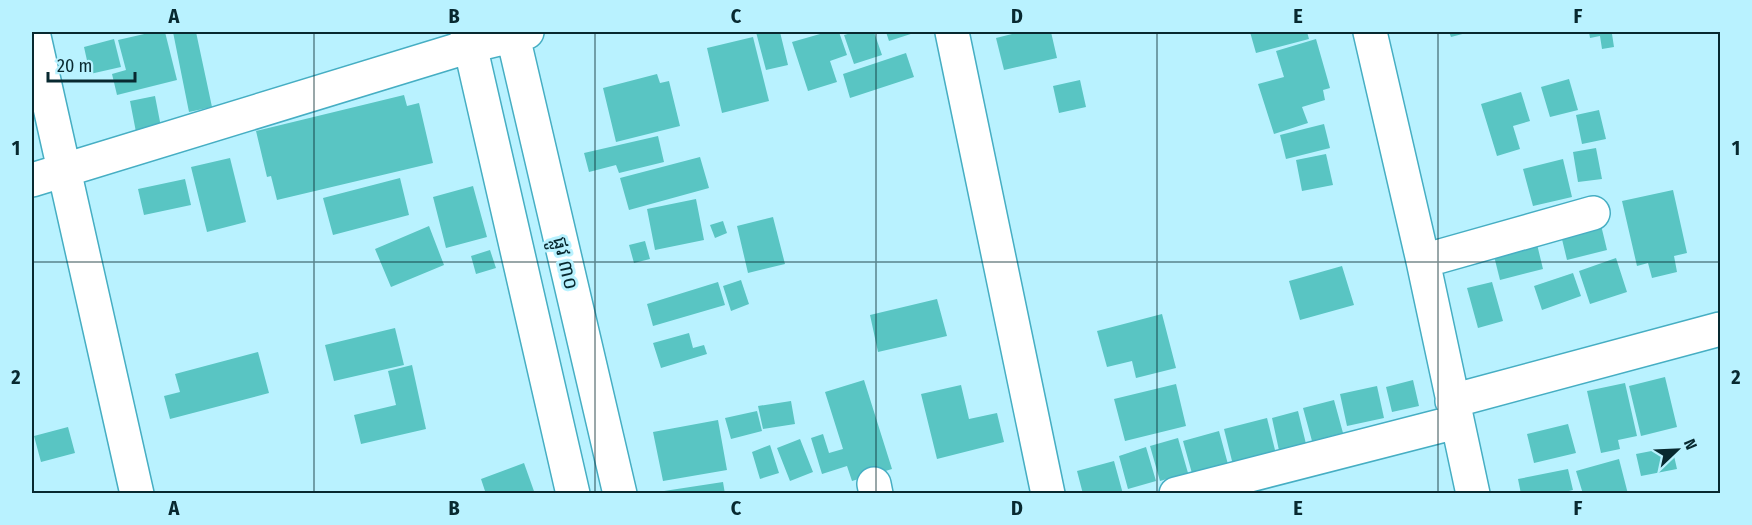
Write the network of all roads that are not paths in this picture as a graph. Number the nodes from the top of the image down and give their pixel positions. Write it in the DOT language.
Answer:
graph roads {
  1 [pos="33,32"];
  2 [pos="952,32"];
  3 [pos="1370,32"];
  4 [pos="518,33"];
  5 [pos="468,39"];
  6 [pos="64,170"];
  7 [pos="32,180"];
  8 [pos="1593,213"];
  9 [pos="1423,261"];
  10 [pos="1720,329"];
  11 [pos="1454,412"];
  12 [pos="138,494"];
  13 [pos="573,494"];
  14 [pos="620,494"];
  15 [pos="1048,494"];
  16 [pos="1176,494"];
  17 [pos="1473,494"];
  1 -- 6 [label="street"];
  2 -- 15 [label="street"];
  3 -- 9 [label="street"];
  4 -- 5 [label="street"];
  4 -- 14 [label="street, ផ្លូវ ៣០"];
  5 -- 6 [label="street"];
  5 -- 13 [label="street"];
  6 -- 7 [label="street"];
  6 -- 12 [label="street"];
  8 -- 9 [label="street"];
  9 -- 11 [label="street"];
  10 -- 11 [label="street"];
  11 -- 16 [label="street"];
  11 -- 17 [label="street"];
}
